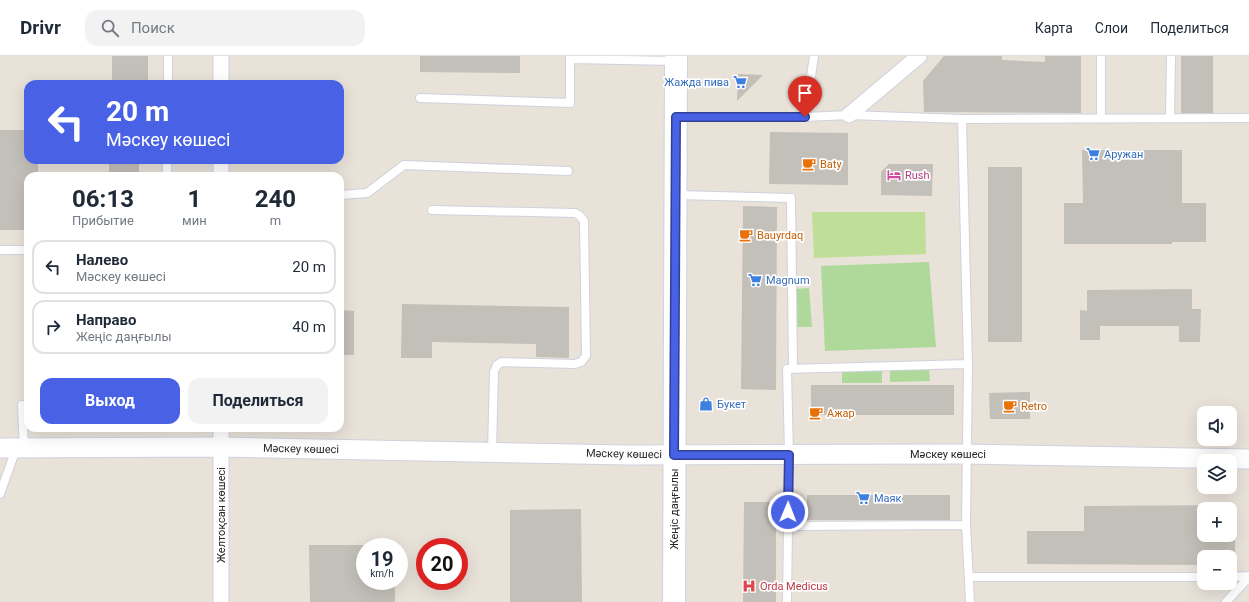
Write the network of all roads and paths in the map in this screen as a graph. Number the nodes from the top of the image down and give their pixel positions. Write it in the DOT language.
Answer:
graph roads {
  1 [pos="168,56"];
  2 [pos="221,56"];
  3 [pos="814,56"];
  4 [pos="919,56"];
  5 [pos="1101,56"];
  6 [pos="1171,56"];
  7 [pos="570,57"];
  8 [pos="676,58"];
  9 [pos="168,80"];
  10 [pos="221,80"];
  11 [pos="420,98"];
  12 [pos="849,115"];
  13 [pos="676,117"];
  14 [pos="805,117"];
  15 [pos="1101,118"];
  16 [pos="1170,118"];
  17 [pos="1249,118"];
  18 [pos="962,119"];
  19 [pos="568,171"];
  20 [pos="344,195"];
  21 [pos="675,195"];
  22 [pos="432,210"];
  23 [pos="0,250"];
  24 [pos="24,250"];
  25 [pos="968,364"];
  26 [pos="793,369"];
  27 [pos="22,405"];
  28 [pos="222,432"];
  29 [pos="222,447"];
  30 [pos="13,448"];
  31 [pos="492,452"];
  32 [pos="966,454"];
  33 [pos="674,455"];
  34 [pos="789,455"];
  35 [pos="1249,459"];
  36 [pos="0,494"];
  37 [pos="966,525"];
  38 [pos="788,526"];
  39 [pos="1249,576"];
  40 [pos="969,577"];
  41 [pos="1197,577"];
  42 [pos="1237,577"];
  43 [pos="221,602"];
  44 [pos="674,602"];
  45 [pos="787,602"];
  46 [pos="970,602"];
  47 [pos="1226,602"];
  1 -- 9 [label="lane"];
  2 -- 10 [label="street"];
  3 -- 14 [label="lane"];
  4 -- 12 [label="street"];
  5 -- 15 [label="lane"];
  6 -- 16 [label="lane"];
  7 -- 8 [label="lane"];
  7 -- 11 [label="lane"];
  8 -- 13 [label="main road, Жеңіс даңғылы"];
  12 -- 14 [label="lane"];
  12 -- 18 [label="lane"];
  13 -- 14 [label="lane"];
  13 -- 21 [label="main road, Жеңіс даңғылы"];
  15 -- 16 [label="lane"];
  15 -- 18 [label="lane"];
  16 -- 17 [label="lane"];
  18 -- 25 [label="lane"];
  19 -- 20 [label="lane"];
  21 -- 26 [label="lane"];
  21 -- 33 [label="main road, Жеңіс даңғылы"];
  22 -- 31 [label="lane"];
  23 -- 24 [label="lane"];
  25 -- 26 [label="lane"];
  25 -- 32 [label="lane"];
  26 -- 34 [label="lane"];
  27 -- 30 [label="lane"];
  28 -- 29 [label="street, Желтоқсан көшесі"];
  29 -- 30 [label="street, Мәскеу көшесі"];
  29 -- 31 [label="street, Мәскеу көшесі"];
  29 -- 43 [label="street, Желтоқсан көшесі"];
  30 -- 36 [label="lane"];
  31 -- 33 [label="street, Мәскеу көшесі"];
  32 -- 34 [label="street, Мәскеу көшесі"];
  32 -- 35 [label="street, Мәскеу көшесі"];
  32 -- 37 [label="lane"];
  33 -- 34 [label="street, Мәскеу көшесі"];
  33 -- 44 [label="main road, Жеңіс даңғылы"];
  34 -- 38 [label="lane"];
  37 -- 38 [label="lane"];
  37 -- 40 [label="lane"];
  38 -- 45 [label="lane"];
  39 -- 42 [label="lane"];
  39 -- 47 [label="lane"];
  40 -- 41 [label="lane"];
  40 -- 46 [label="lane"];
}
